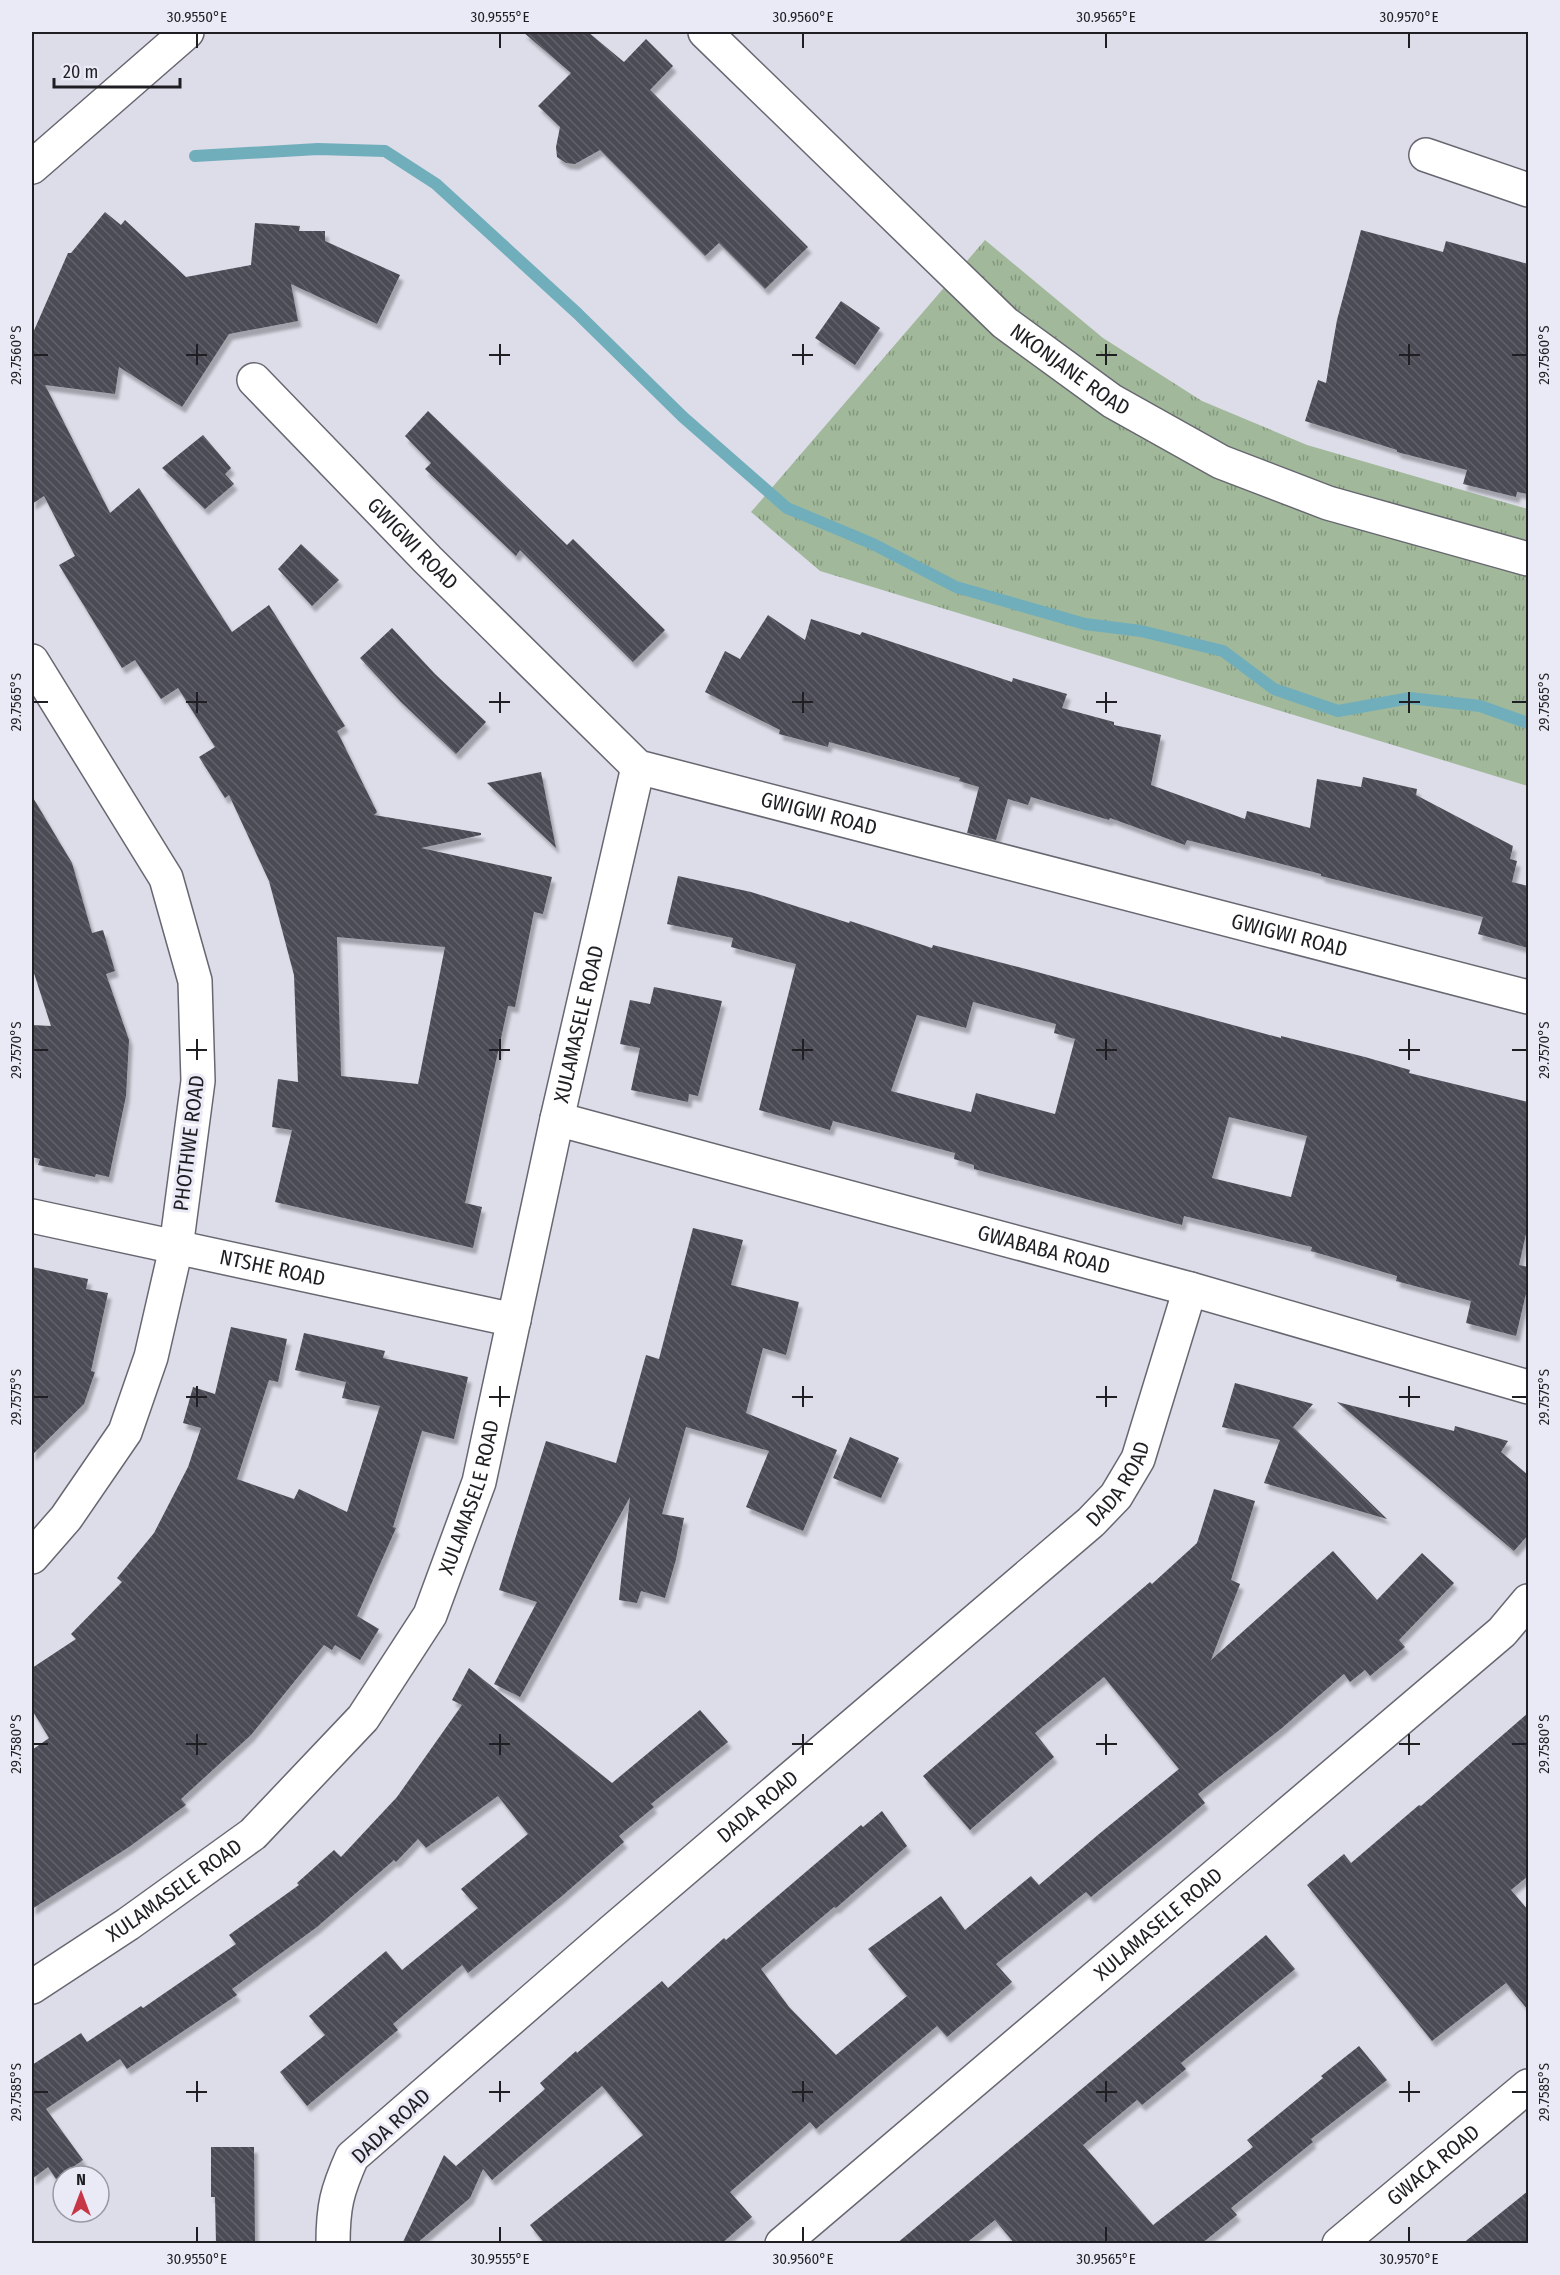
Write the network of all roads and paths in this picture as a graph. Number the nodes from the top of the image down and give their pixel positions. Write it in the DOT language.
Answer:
graph roads {
  1 [pos="705,32"];
  2 [pos="178,34"];
  3 [pos="1425,155"];
  4 [pos="32,167"];
  5 [pos="1528,190"];
  6 [pos="254,380"];
  7 [pos="1528,559"];
  8 [pos="32,661"];
  9 [pos="638,767"];
  10 [pos="1528,997"];
  11 [pos="557,1119"];
  12 [pos="32,1216"];
  13 [pos="176,1248"];
  14 [pos="1190,1288"];
  15 [pos="514,1320"];
  16 [pos="1528,1387"];
  17 [pos="32,1557"];
  18 [pos="1528,1600"];
  19 [pos="32,1987"];
  20 [pos="1528,2086"];
  21 [pos="784,2243"];
  22 [pos="333,2244"];
  23 [pos="1339,2244"];
  1 -- 7 [label="street, NKONJANE ROAD"];
  2 -- 4 [label="street"];
  3 -- 5 [label="street"];
  6 -- 9 [label="street, GWIGWI ROAD"];
  8 -- 13 [label="street, PHOTHWE ROAD"];
  9 -- 10 [label="street, GWIGWI ROAD"];
  9 -- 11 [label="street, XULAMASELE ROAD"];
  11 -- 14 [label="street, GWABABA ROAD"];
  11 -- 15 [label="street, XULAMASELE ROAD"];
  12 -- 13 [label="street, NTSHE ROAD"];
  13 -- 15 [label="street, NTSHE ROAD"];
  13 -- 17 [label="street, PHOTHWE ROAD"];
  14 -- 16 [label="street, GWABABA ROAD"];
  14 -- 22 [label="street, DADA ROAD"];
  15 -- 19 [label="street, XULAMASELE ROAD"];
  18 -- 21 [label="street, XULAMASELE ROAD"];
  20 -- 23 [label="street, GWACA ROAD"];
}
